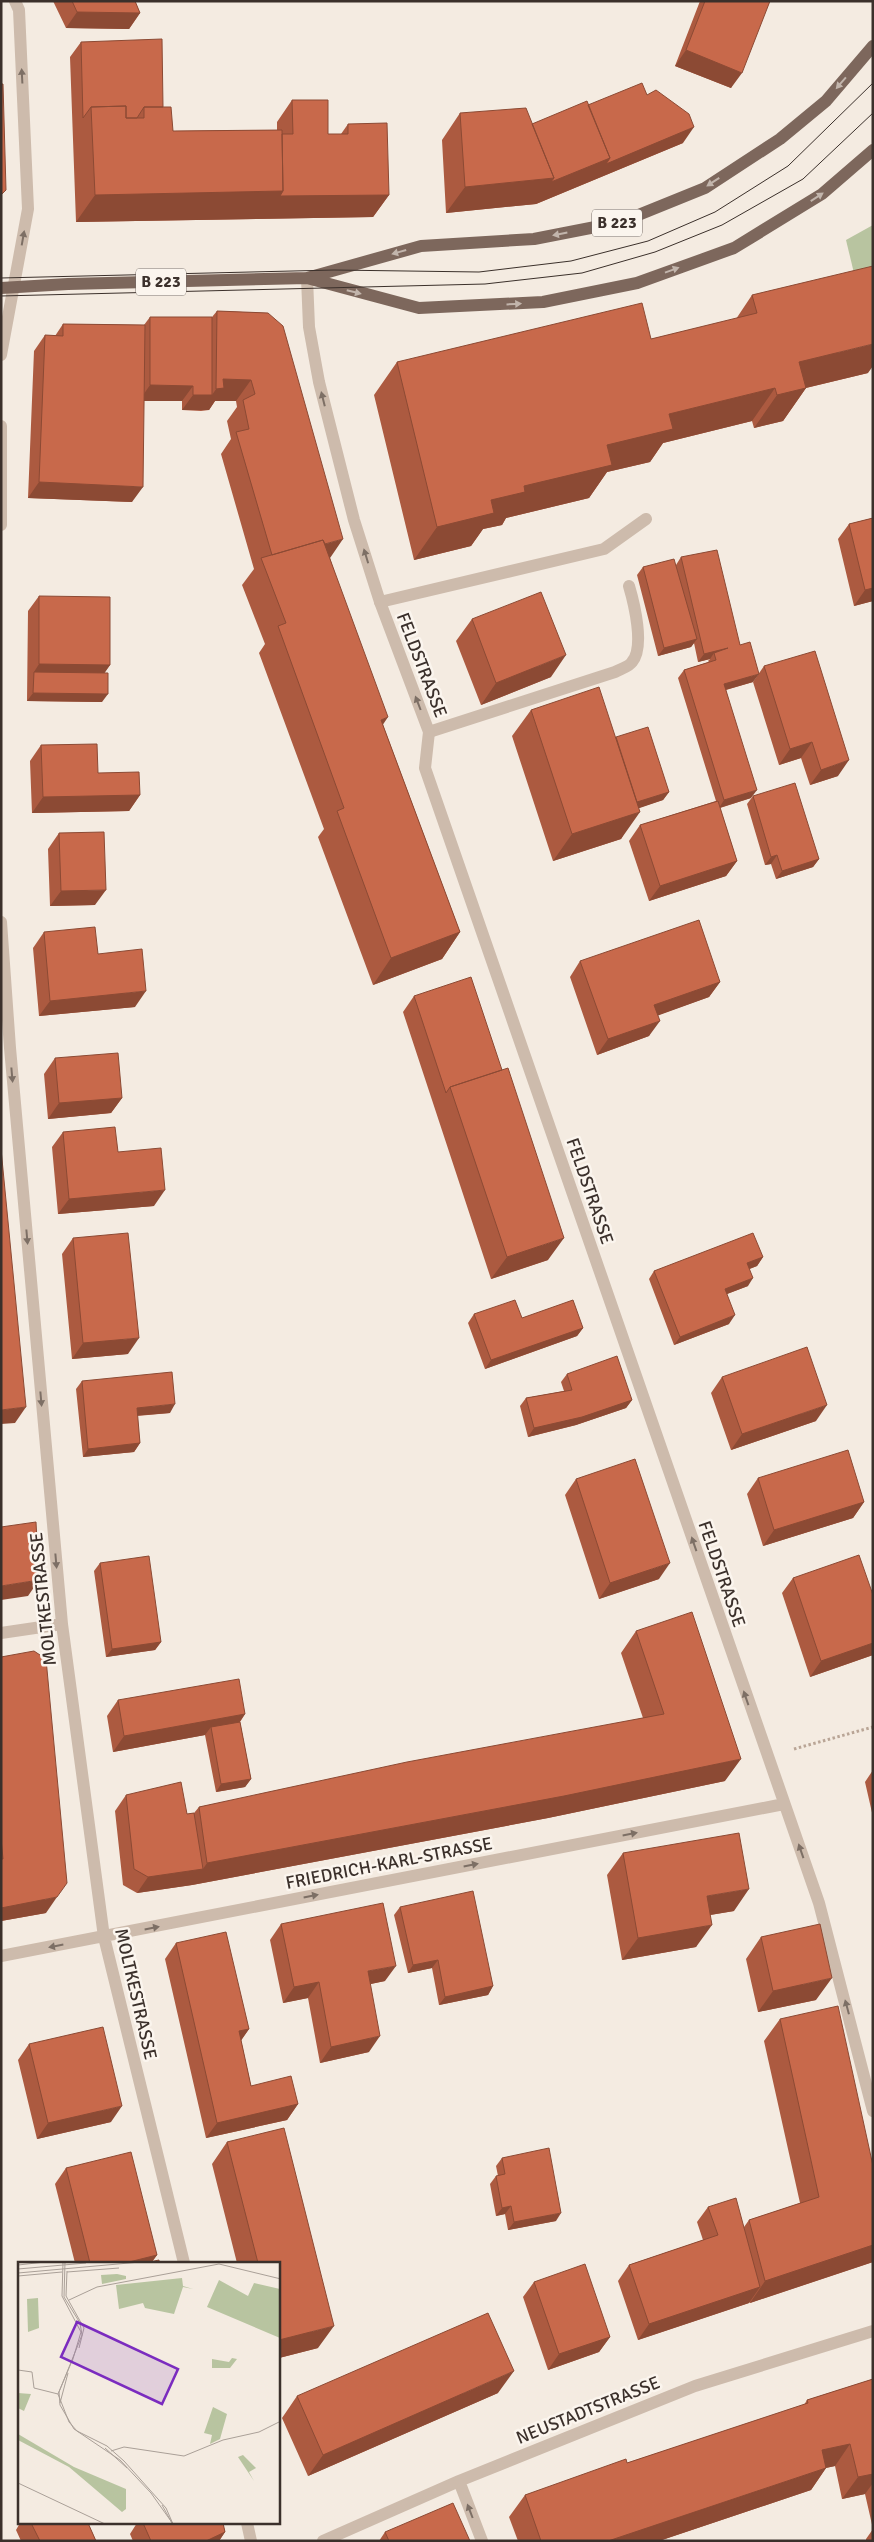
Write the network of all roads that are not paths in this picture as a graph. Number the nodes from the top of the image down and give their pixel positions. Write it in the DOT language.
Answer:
graph roads {
  1 [pos="15,1"];
  2 [pos="873,46"];
  3 [pos="873,150"];
  4 [pos="307,278"];
  5 [pos="1,282"];
  6 [pos="15,286"];
  7 [pos="1,288"];
  8 [pos="1,355"];
  9 [pos="1,426"];
  10 [pos="646,519"];
  11 [pos="1,525"];
  12 [pos="629,586"];
  13 [pos="380,602"];
  14 [pos="429,732"];
  15 [pos="1,922"];
  16 [pos="62,1624"];
  17 [pos="1,1633"];
  18 [pos="784,1804"];
  19 [pos="104,1937"];
  20 [pos="1,1956"];
  21 [pos="873,2111"];
  22 [pos="184,2262"];
  23 [pos="873,2331"];
  24 [pos="458,2481"];
  25 [pos="247,2524"];
  26 [pos="251,2541"];
  27 [pos="323,2541"];
  28 [pos="482,2541"];
  6 -- 1 [label="street, one-way"];
  2 -- 4 [label="main road, B 223, one-way"];
  4 -- 3 [label="main road, B 223, one-way"];
  4 -- 6 [label="main road, B 223"];
  13 -- 4 [label="street, FELDSTRASSE, one-way"];
  5 -- 6 [label="main road, B 223"];
  6 -- 7 [label="main road, B 223"];
  6 -- 8 [label="street"];
  9 -- 11 [label="street"];
  10 -- 13 [label="street"];
  12 -- 14 [label="street"];
  14 -- 13 [label="street, FELDSTRASSE, one-way"];
  18 -- 14 [label="street, FELDSTRASSE, one-way"];
  15 -- 16 [label="street, MOLTKESTRASSE, one-way"];
  16 -- 17 [label="street"];
  16 -- 19 [label="street, MOLTKESTRASSE"];
  19 -- 18 [label="street, FRIEDRICH-KARL-STRASSE, one-way"];
  21 -- 18 [label="street, FELDSTRASSE, one-way"];
  19 -- 20 [label="street, FRIEDRICH-KARL-STRASSE, one-way"];
  19 -- 22 [label="street, MOLTKESTRASSE"];
  23 -- 24 [label="street, NEUSTADTSTRASSE"];
  24 -- 27 [label="street, NEUSTADTSTRASSE"];
  28 -- 24 [label="street, one-way"];
  25 -- 26 [label="street"];
}
